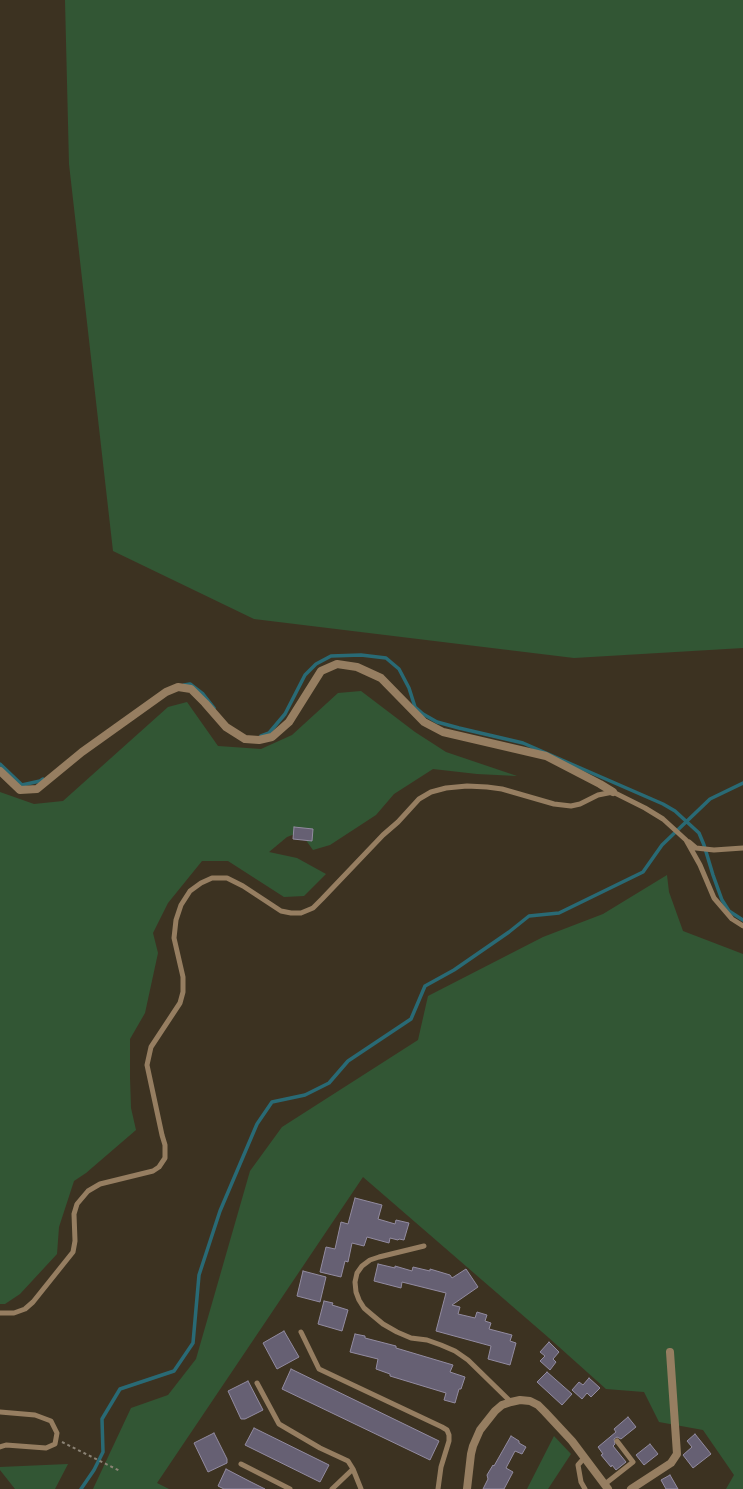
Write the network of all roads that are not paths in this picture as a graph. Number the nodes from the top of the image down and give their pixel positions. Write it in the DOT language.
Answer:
graph roads {
  1 [pos="0,771"];
  2 [pos="613,792"];
  3 [pos="684,838"];
  4 [pos="743,848"];
  5 [pos="743,926"];
  6 [pos="424,1246"];
  7 [pos="0,1313"];
  8 [pos="301,1332"];
  9 [pos="670,1352"];
  10 [pos="257,1383"];
  11 [pos="511,1402"];
  12 [pos="0,1412"];
  13 [pos="617,1441"];
  14 [pos="0,1447"];
  15 [pos="585,1457"];
  16 [pos="241,1464"];
  17 [pos="353,1469"];
  18 [pos="606,1486"];
  19 [pos="290,1489"];
  20 [pos="332,1489"];
  21 [pos="361,1489"];
  22 [pos="438,1489"];
  23 [pos="467,1489"];
  24 [pos="585,1489"];
  25 [pos="631,1489"];
  1 -- 2 [label="street"];
  2 -- 3 [label="lane"];
  2 -- 7 [label="lane"];
  3 -- 4 [label="lane"];
  3 -- 5 [label="lane"];
  6 -- 11 [label="lane"];
  8 -- 22 [label="lane"];
  9 -- 25 [label="street"];
  10 -- 17 [label="lane"];
  11 -- 15 [label="street"];
  11 -- 23 [label="street"];
  12 -- 14 [label="lane"];
  13 -- 18 [label="lane"];
  15 -- 18 [label="street"];
  15 -- 24 [label="lane"];
  16 -- 19 [label="lane"];
  17 -- 20 [label="lane"];
  17 -- 21 [label="lane"];
}
